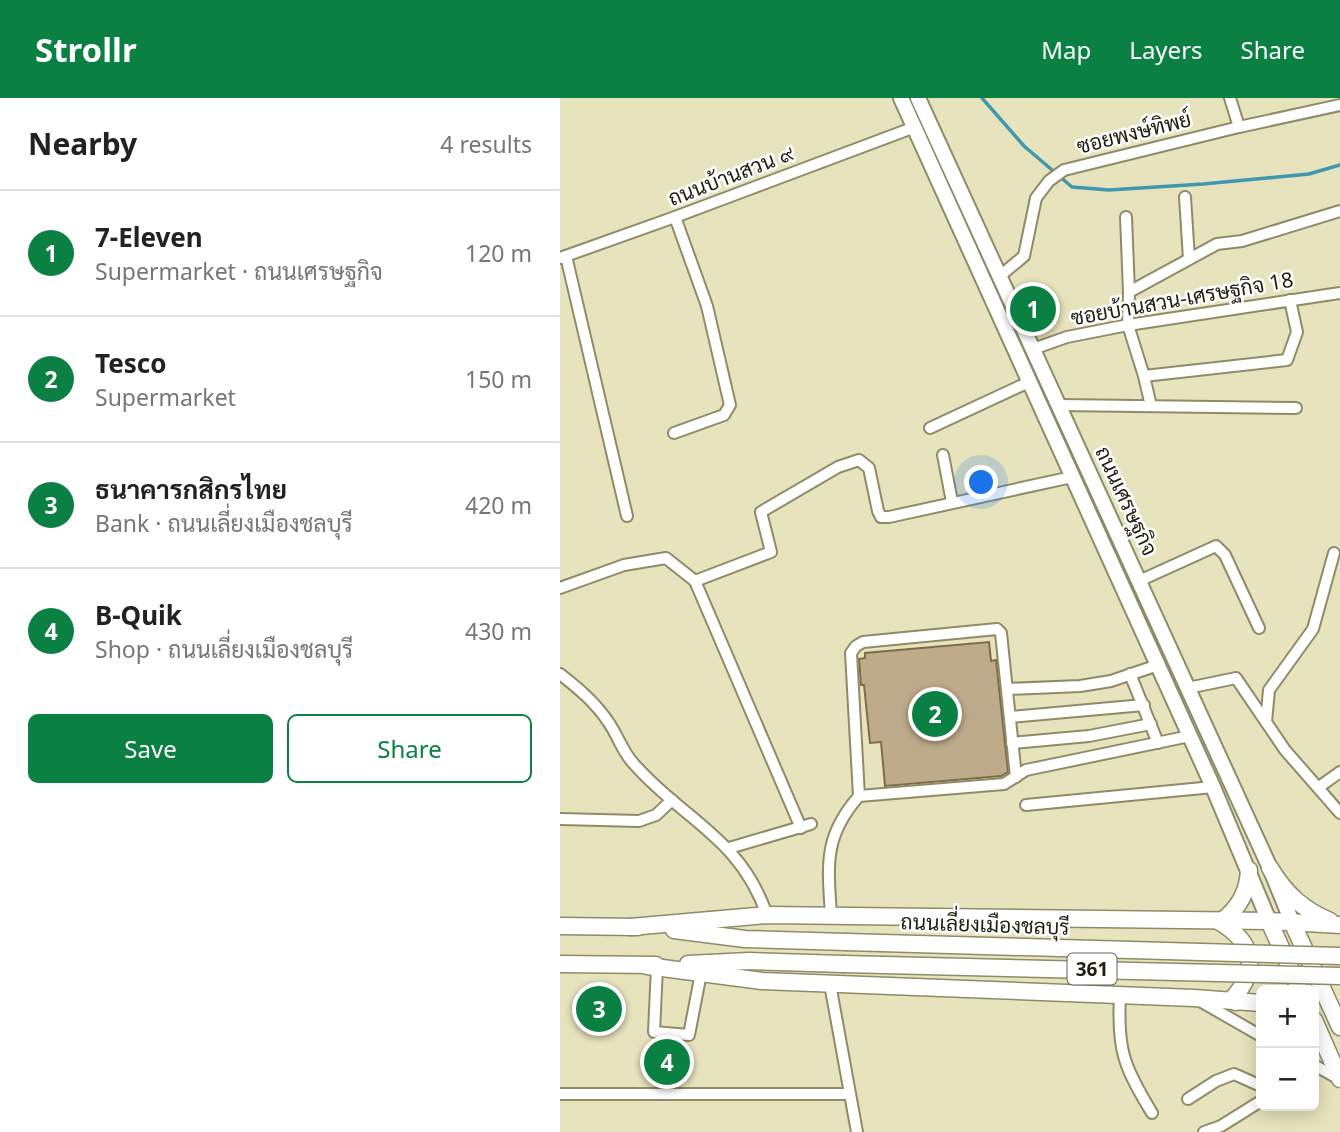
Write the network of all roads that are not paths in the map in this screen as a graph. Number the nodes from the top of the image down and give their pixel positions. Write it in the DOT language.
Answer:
graph roads {
  1 [pos="901,98"];
  2 [pos="918,98"];
  3 [pos="1230,98"];
  4 [pos="1340,104"];
  5 [pos="921,124"];
  6 [pos="1239,127"];
  7 [pos="1185,197"];
  8 [pos="1340,211"];
  9 [pos="675,217"];
  10 [pos="1126,217"];
  11 [pos="563,257"];
  12 [pos="1189,259"];
  13 [pos="1000,276"];
  14 [pos="1129,292"];
  15 [pos="1340,293"];
  16 [pos="1290,300"];
  17 [pos="1128,325"];
  18 [pos="1033,349"];
  19 [pos="1144,376"];
  20 [pos="1029,382"];
  21 [pos="1059,405"];
  22 [pos="1151,406"];
  23 [pos="1296,408"];
  24 [pos="930,428"];
  25 [pos="674,433"];
  26 [pos="943,455"];
  27 [pos="1072,477"];
  28 [pos="952,502"];
  29 [pos="627,516"];
  30 [pos="1334,553"];
  31 [pos="1139,581"];
  32 [pos="695,582"];
  33 [pos="560,588"];
  34 [pos="1123,589"];
  35 [pos="1259,628"];
  36 [pos="1157,665"];
  37 [pos="560,674"];
  38 [pos="1130,674"];
  39 [pos="1188,688"];
  40 [pos="1007,689"];
  41 [pos="1144,705"];
  42 [pos="1010,717"];
  43 [pos="1266,722"];
  44 [pos="1152,724"];
  45 [pos="1190,736"];
  46 [pos="1013,743"];
  47 [pos="1158,743"];
  48 [pos="1340,772"];
  49 [pos="1016,777"];
  50 [pos="1213,787"];
  51 [pos="1319,787"];
  52 [pos="859,796"];
  53 [pos="672,800"];
  54 [pos="1026,805"];
  55 [pos="1340,813"];
  56 [pos="560,819"];
  57 [pos="729,848"];
  58 [pos="1270,868"];
  59 [pos="1249,870"];
  60 [pos="767,915"];
  61 [pos="831,916"];
  62 [pos="1269,921"];
  63 [pos="1220,922"];
  64 [pos="1292,922"];
  65 [pos="1340,925"];
  66 [pos="560,926"];
  67 [pos="630,926"];
  68 [pos="1340,956"];
  69 [pos="560,964"];
  70 [pos="652,967"];
  71 [pos="701,973"];
  72 [pos="1340,976"];
  73 [pos="830,984"];
  74 [pos="1298,985"];
  75 [pos="1120,996"];
  76 [pos="1194,998"];
  77 [pos="1231,1000"];
  78 [pos="1256,1002"];
  79 [pos="1256,1009"];
  80 [pos="1336,1009"];
  81 [pos="1340,1027"];
  82 [pos="1319,1032"];
  83 [pos="1256,1033"];
  84 [pos="1319,1045"];
  85 [pos="1329,1055"];
  86 [pos="1319,1068"];
  87 [pos="1340,1079"];
  88 [pos="1256,1084"];
  89 [pos="560,1094"];
  90 [pos="849,1094"];
  91 [pos="1188,1099"];
  92 [pos="1256,1104"];
  93 [pos="1152,1113"];
  94 [pos="857,1132"];
  95 [pos="1205,1132"];
  1 -- 5 [label="main road, ถนนเศรษฐกิจ"];
  2 -- 5 [label="main road, ถนนเศรษฐกิจ"];
  3 -- 6 [label="street"];
  4 -- 6 [label="street, ซอยพงษ์ทิพย์"];
  5 -- 9 [label="street, ถนนบ้านสวน ๙"];
  5 -- 13 [label="main road, ถนนเศรษฐกิจ"];
  5 -- 20 [label="main road, ถนนเศรษฐกิจ"];
  6 -- 13 [label="street, ซอยพงษ์ทิพย์"];
  7 -- 12 [label="street"];
  8 -- 12 [label="street"];
  9 -- 11 [label="street, ถนนบ้านสวน ๙"];
  9 -- 25 [label="street"];
  10 -- 14 [label="street"];
  11 -- 29 [label="street"];
  12 -- 14 [label="street"];
  13 -- 18 [label="main road, ถนนเศรษฐกิจ"];
  14 -- 17 [label="street"];
  15 -- 16 [label="street, ซอยบ้านสวน-เศรษฐกิจ 18"];
  16 -- 17 [label="street, ซอยบ้านสวน-เศรษฐกิจ 18"];
  16 -- 19 [label="street"];
  17 -- 18 [label="street, ซอยบ้านสวน-เศรษฐกิจ 18"];
  17 -- 19 [label="street"];
  18 -- 21 [label="main road, ถนนเศรษฐกิจ"];
  19 -- 22 [label="street"];
  20 -- 24 [label="street"];
  20 -- 27 [label="main road, ถนนเศรษฐกิจ"];
  21 -- 22 [label="street"];
  21 -- 31 [label="main road, ถนนเศรษฐกิจ"];
  22 -- 23 [label="street"];
  26 -- 28 [label="street"];
  27 -- 28 [label="street"];
  27 -- 34 [label="main road, ถนนเศรษฐกิจ"];
  28 -- 32 [label="street"];
  30 -- 43 [label="street"];
  31 -- 34 [label="main road"];
  31 -- 35 [label="street"];
  31 -- 39 [label="main road, ถนนเศรษฐกิจ"];
  32 -- 33 [label="street"];
  32 -- 57 [label="street"];
  34 -- 36 [label="main road, ถนนเศรษฐกิจ"];
  36 -- 38 [label="street"];
  36 -- 45 [label="main road, ถนนเศรษฐกิจ"];
  37 -- 53 [label="street"];
  38 -- 40 [label="street"];
  38 -- 41 [label="street"];
  39 -- 43 [label="street"];
  39 -- 58 [label="main road, ถนนเศรษฐกิจ"];
  40 -- 42 [label="street"];
  40 -- 52 [label="street"];
  41 -- 42 [label="street"];
  41 -- 44 [label="street"];
  42 -- 46 [label="street"];
  43 -- 51 [label="street"];
  44 -- 46 [label="street"];
  44 -- 47 [label="street"];
  45 -- 47 [label="street"];
  45 -- 50 [label="main road, ถนนเศรษฐกิจ"];
  46 -- 49 [label="street"];
  47 -- 49 [label="street"];
  48 -- 51 [label="street"];
  49 -- 52 [label="street"];
  50 -- 54 [label="street"];
  50 -- 59 [label="main road, ถนนเศรษฐกิจ"];
  51 -- 55 [label="street"];
  52 -- 61 [label="street"];
  53 -- 56 [label="street"];
  53 -- 57 [label="street"];
  57 -- 60 [label="street"];
  58 -- 64 [label="main road, ถนนเศรษฐกิจ"];
  58 -- 65 [label="highway"];
  59 -- 62 [label="main road, ถนนเศรษฐกิจ"];
  59 -- 63 [label="highway"];
  60 -- 61 [label="highway, ถนนเลี่ยงเมืองชลบุรี / 361"];
  60 -- 67 [label="highway, ถนนเลี่ยงเมืองชลบุรี / 361"];
  61 -- 63 [label="highway, ถนนเลี่ยงเมืองชลบุรี / 361"];
  62 -- 63 [label="highway, ถนนเลี่ยงเมืองชลบุรี / 361"];
  62 -- 64 [label="highway, ถนนเลี่ยงเมืองชลบุรี / 361"];
  62 -- 74 [label="highway"];
  63 -- 77 [label="highway"];
  64 -- 65 [label="highway, ถนนเลี่ยงเมืองชลบุรี / 361"];
  64 -- 80 [label="highway"];
  66 -- 67 [label="highway, ถนนเลี่ยงเมืองชลบุรี / 361"];
  67 -- 68 [label="highway, ถนนเลี่ยงเมืองชลบุรี / 361, bridge"];
  69 -- 70 [label="highway, ถนนเลี่ยงเมืองชลบุรี / 361"];
  70 -- 71 [label="highway, ถนนเลี่ยงเมืองชลบุรี / 361"];
  70 -- 71 [label="street"];
  70 -- 72 [label="highway, ถนนเลี่ยงเมืองชลบุรี / 361, bridge"];
  71 -- 73 [label="highway, ถนนเลี่ยงเมืองชลบุรี / 361"];
  73 -- 75 [label="highway, ถนนเลี่ยงเมืองชลบุรี / 361"];
  73 -- 90 [label="street"];
  75 -- 76 [label="highway, ถนนเลี่ยงเมืองชลบุรี / 361"];
  75 -- 93 [label="street"];
  76 -- 77 [label="highway, ถนนเลี่ยงเมืองชลบุรี / 361"];
  76 -- 83 [label="street"];
  77 -- 78 [label="highway, ถนนเลี่ยงเมืองชลบุรี / 361"];
  77 -- 79 [label="highway"];
  80 -- 81 [label="highway"];
  82 -- 85 [label="highway"];
  84 -- 85 [label="highway"];
  85 -- 87 [label="highway"];
  86 -- 87 [label="street"];
  88 -- 91 [label="street"];
  89 -- 90 [label="street"];
  90 -- 94 [label="street"];
  92 -- 95 [label="street"];
}
